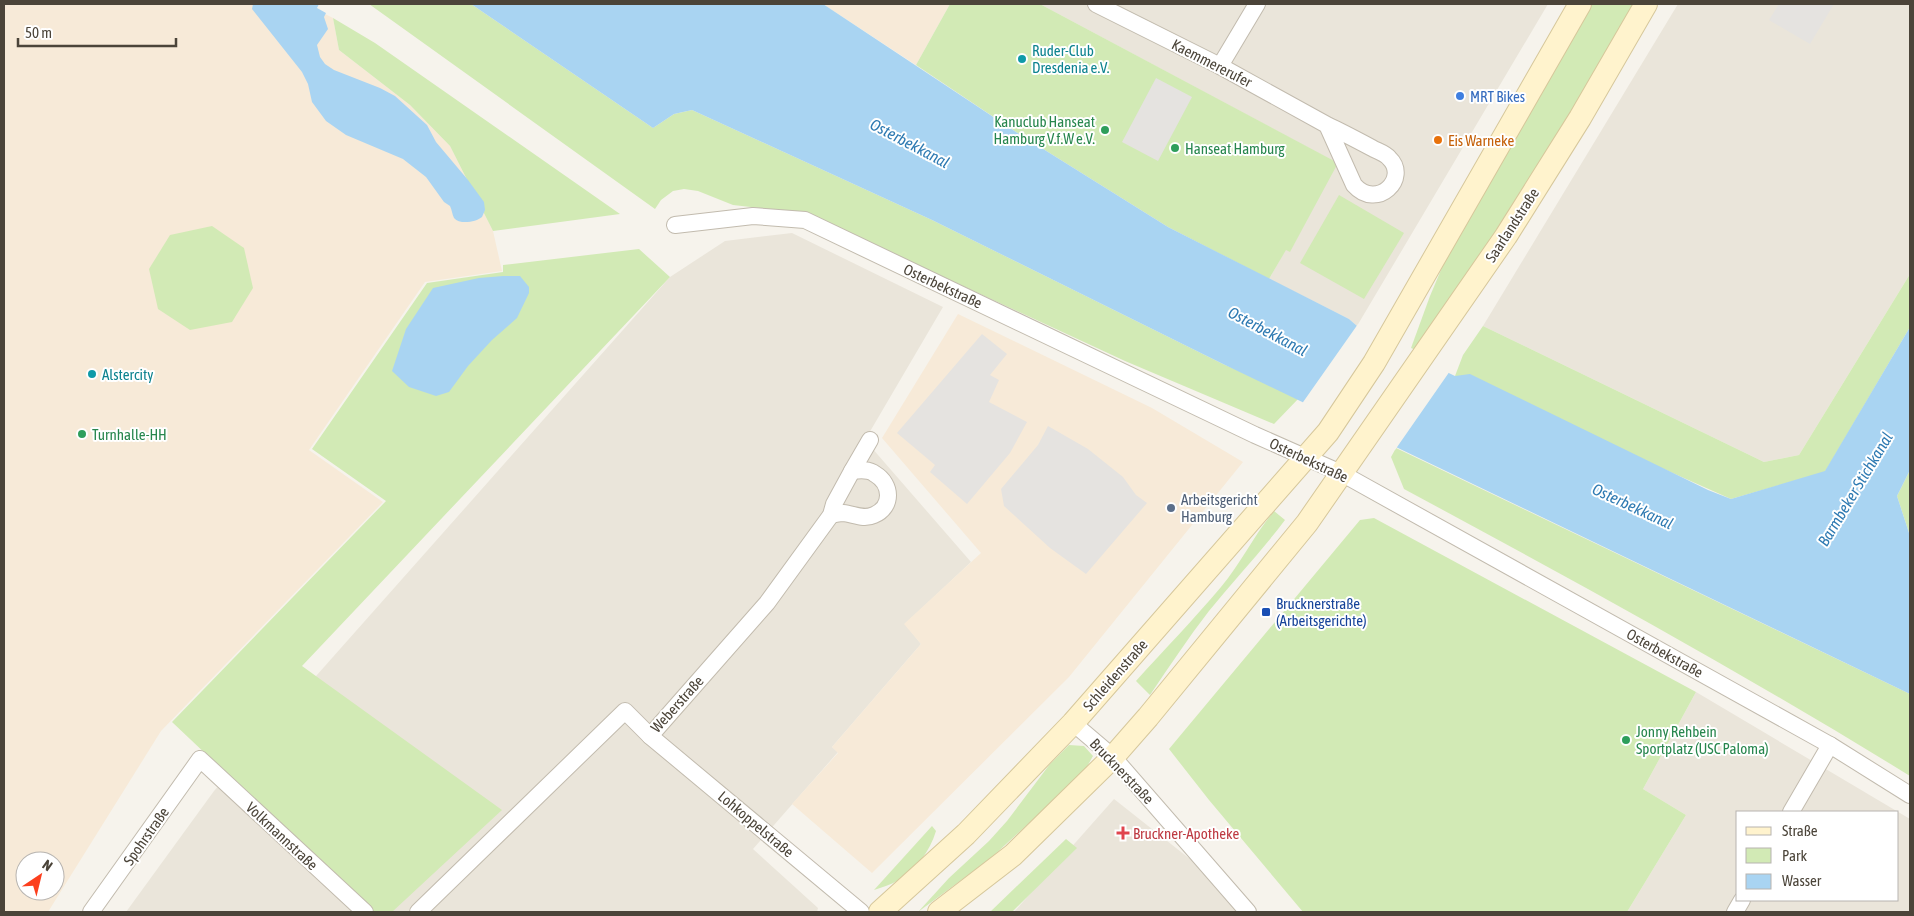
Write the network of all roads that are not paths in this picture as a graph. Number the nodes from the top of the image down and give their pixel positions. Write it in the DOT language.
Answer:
graph roads {
  1 [pos="1096,4"];
  2 [pos="1257,4"];
  3 [pos="1580,4"];
  4 [pos="1646,4"];
  5 [pos="1220,66"];
  6 [pos="1327,124"];
  7 [pos="675,225"];
  8 [pos="870,440"];
  9 [pos="1305,458"];
  10 [pos="852,471"];
  11 [pos="1341,473"];
  12 [pos="831,515"];
  13 [pos="1073,723"];
  14 [pos="650,736"];
  15 [pos="1830,745"];
  16 [pos="1113,757"];
  17 [pos="200,759"];
  18 [pos="1910,796"];
  19 [pos="1792,811"];
  20 [pos="1741,901"];
  21 [pos="91,912"];
  22 [pos="365,912"];
  23 [pos="418,912"];
  24 [pos="861,912"];
  25 [pos="880,912"];
  26 [pos="939,912"];
  27 [pos="1248,912"];
  28 [pos="1734,912"];
  1 -- 5 [label="street, Kaemmererufer"];
  2 -- 5 [label="street"];
  3 -- 9 [label="main road, Schleidenstraße"];
  4 -- 11 [label="main road, Saarlandstraße"];
  5 -- 6 [label="street, Kaemmererufer"];
  6 -- 6 [label="street, Kaemmererufer"];
  7 -- 9 [label="street, Osterbekstraße"];
  8 -- 10 [label="street, Weberstraße"];
  9 -- 11 [label="street, Osterbekstraße"];
  9 -- 13 [label="main road, Schleidenstraße"];
  10 -- 12 [label="street, Weberstraße"];
  10 -- 12 [label="street"];
  11 -- 15 [label="street, Osterbekstraße"];
  11 -- 16 [label="main road"];
  12 -- 14 [label="street, Weberstraße"];
  13 -- 16 [label="street, Brucknerstraße"];
  13 -- 25 [label="main road, Schleidenstraße"];
  14 -- 23 [label="street, Weberstraße"];
  14 -- 24 [label="street, Lohkoppelstraße"];
  15 -- 18 [label="street, Osterbekstraße"];
  15 -- 19 [label="street"];
  16 -- 26 [label="main road"];
  16 -- 27 [label="street, Brucknerstraße"];
  17 -- 21 [label="street, Spohrstraße"];
  17 -- 22 [label="street, Volkmannstraße"];
  20 -- 28 [label="street"];
}
